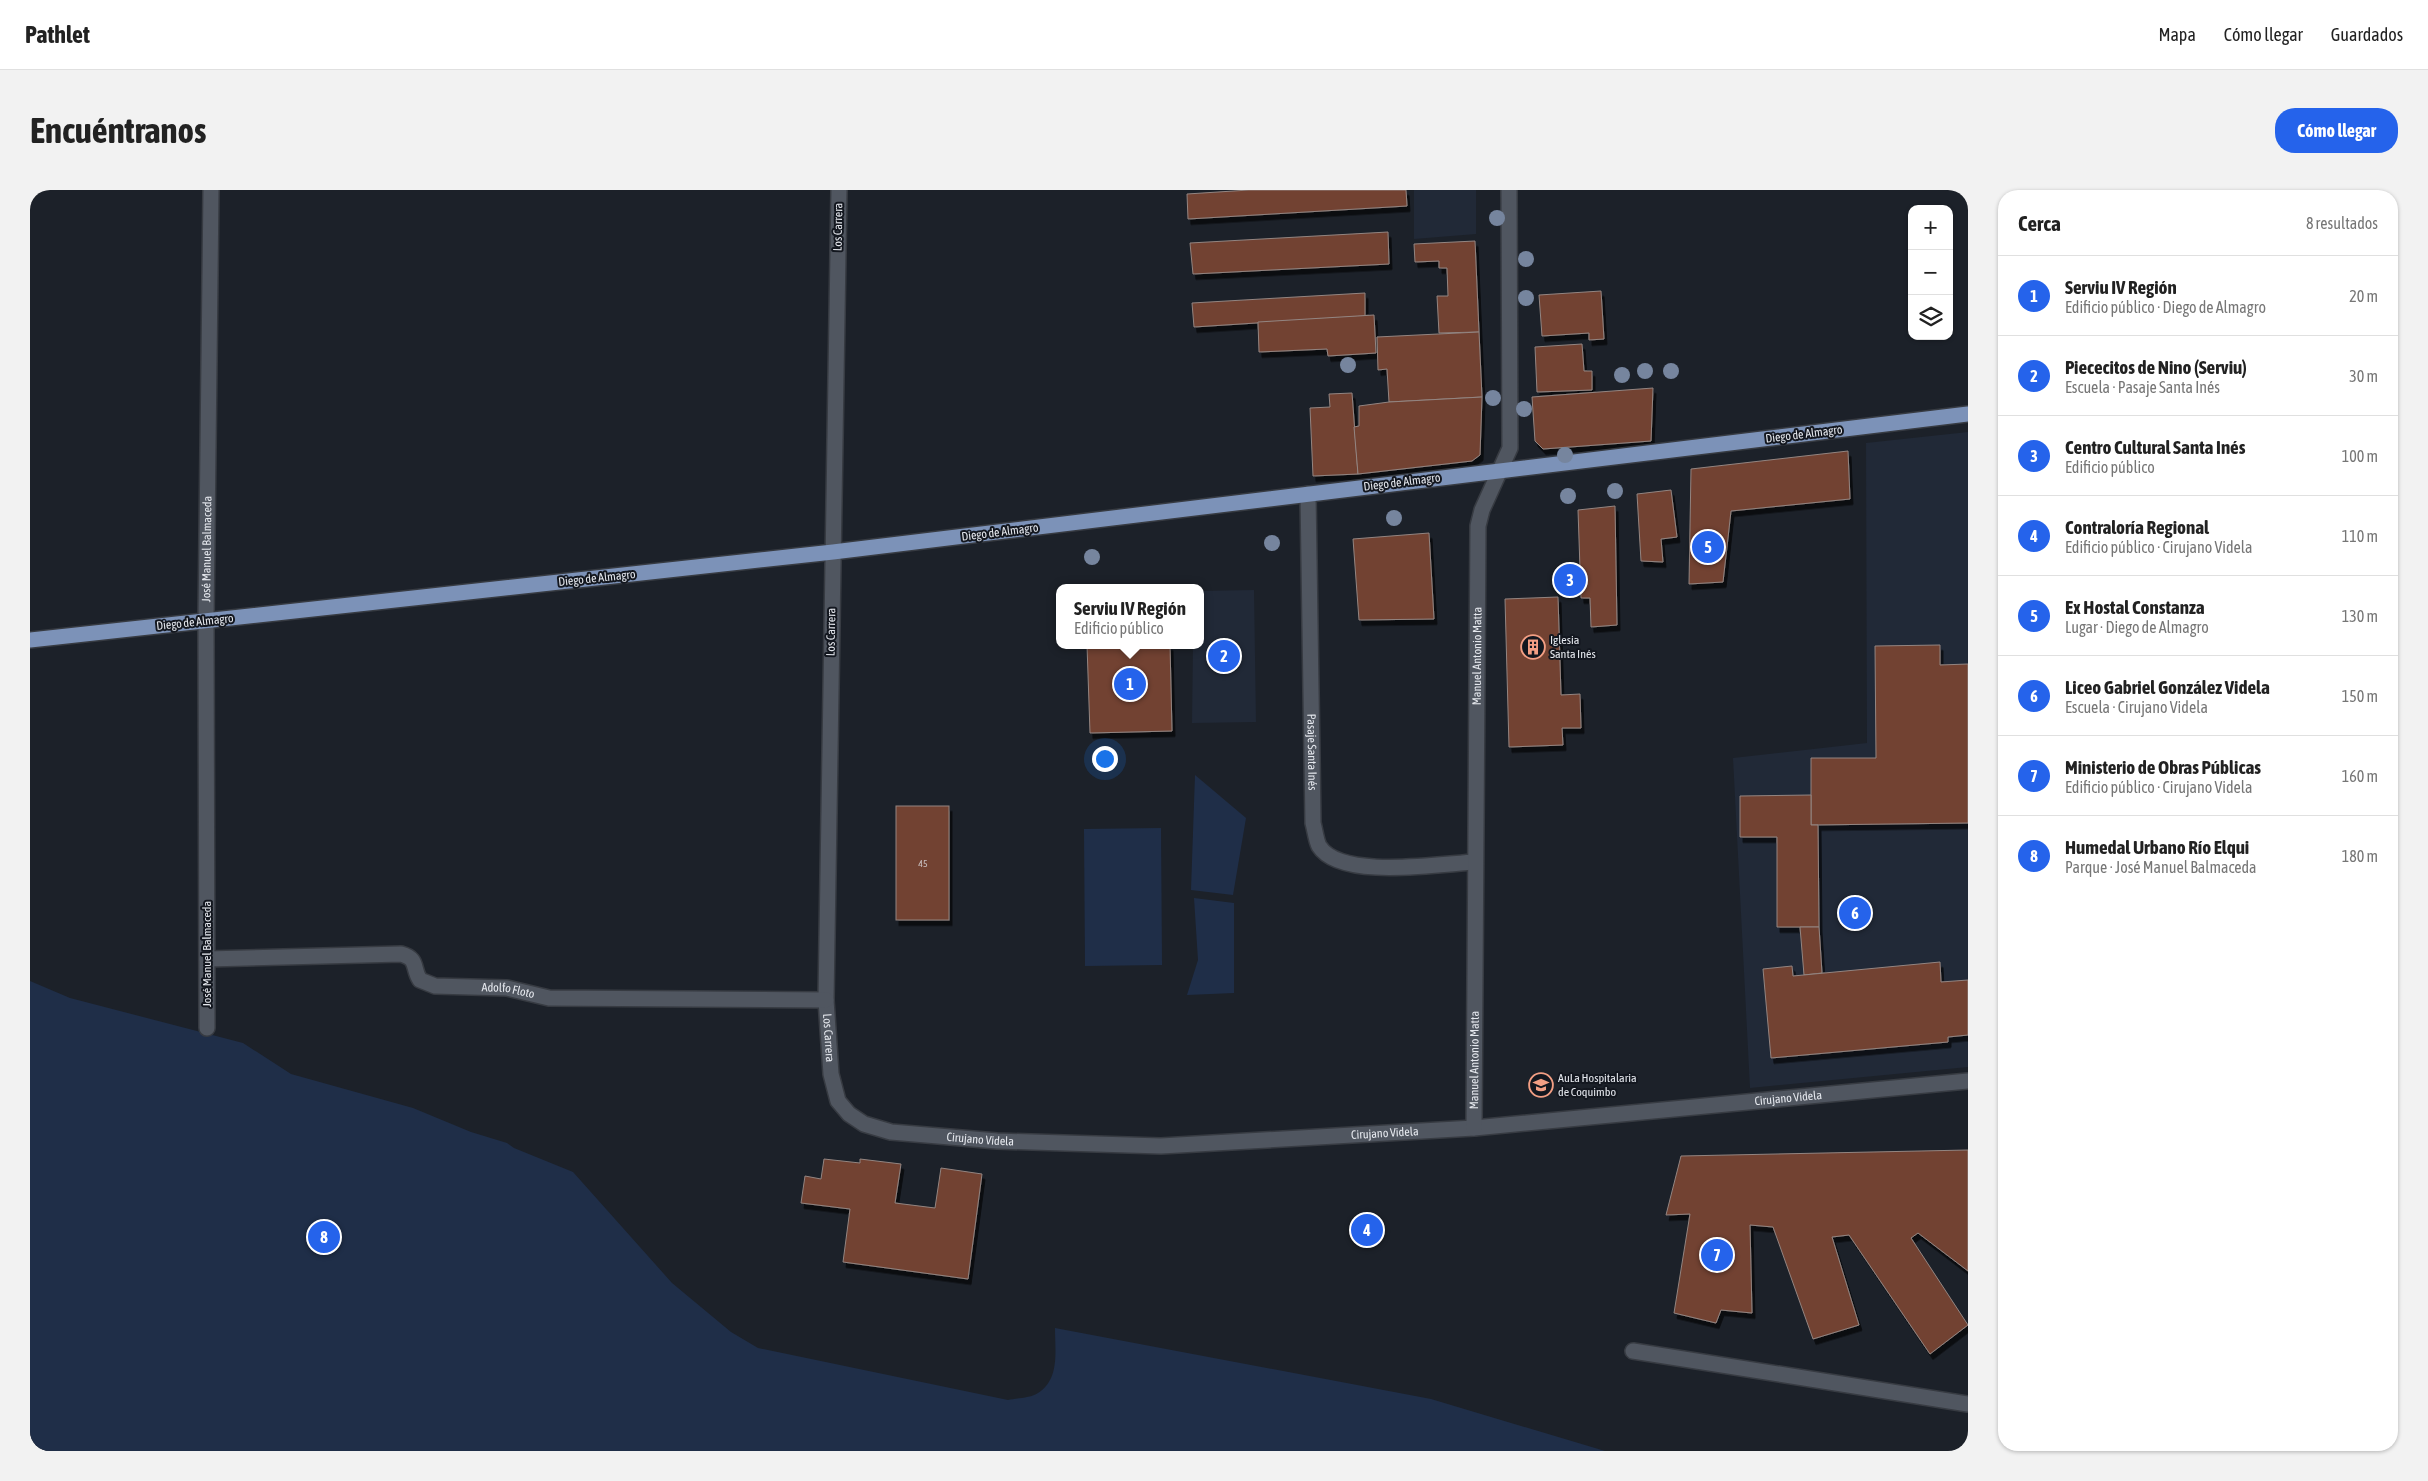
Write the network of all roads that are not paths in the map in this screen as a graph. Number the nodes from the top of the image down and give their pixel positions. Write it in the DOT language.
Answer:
graph roads {
  1 [pos="211,190"];
  2 [pos="839,190"];
  3 [pos="1509,190"];
  4 [pos="1968,414"];
  5 [pos="1502,470"];
  6 [pos="1308,494"];
  7 [pos="833,552"];
  8 [pos="206,620"];
  9 [pos="30,640"];
  10 [pos="1475,862"];
  11 [pos="207,958"];
  12 [pos="826,1000"];
  13 [pos="207,1028"];
  14 [pos="831,1074"];
  15 [pos="1968,1081"];
  16 [pos="1474,1128"];
  17 [pos="1633,1351"];
  18 [pos="1968,1404"];
  1 -- 8 [label="street, José Manuel Balmaceda"];
  2 -- 7 [label="street, Los Carrera"];
  3 -- 5 [label="street, Manuel Antonio Matta"];
  4 -- 5 [label="main road, Diego de Almagro"];
  5 -- 6 [label="main road, Diego de Almagro"];
  5 -- 10 [label="street, Manuel Antonio Matta"];
  6 -- 7 [label="main road, Diego de Almagro"];
  6 -- 10 [label="street, Pasaje Santa Inés"];
  7 -- 8 [label="main road, Diego de Almagro"];
  7 -- 12 [label="street, Los Carrera"];
  8 -- 9 [label="main road, Diego de Almagro"];
  8 -- 11 [label="street, José Manuel Balmaceda"];
  10 -- 16 [label="street, Manuel Antonio Matta"];
  11 -- 12 [label="street, Adolfo Floto"];
  11 -- 13 [label="street, José Manuel Balmaceda"];
  12 -- 14 [label="street, Los Carrera"];
  14 -- 16 [label="street, Cirujano Videla"];
  15 -- 16 [label="street, Cirujano Videla"];
  17 -- 18 [label="street"];
}
